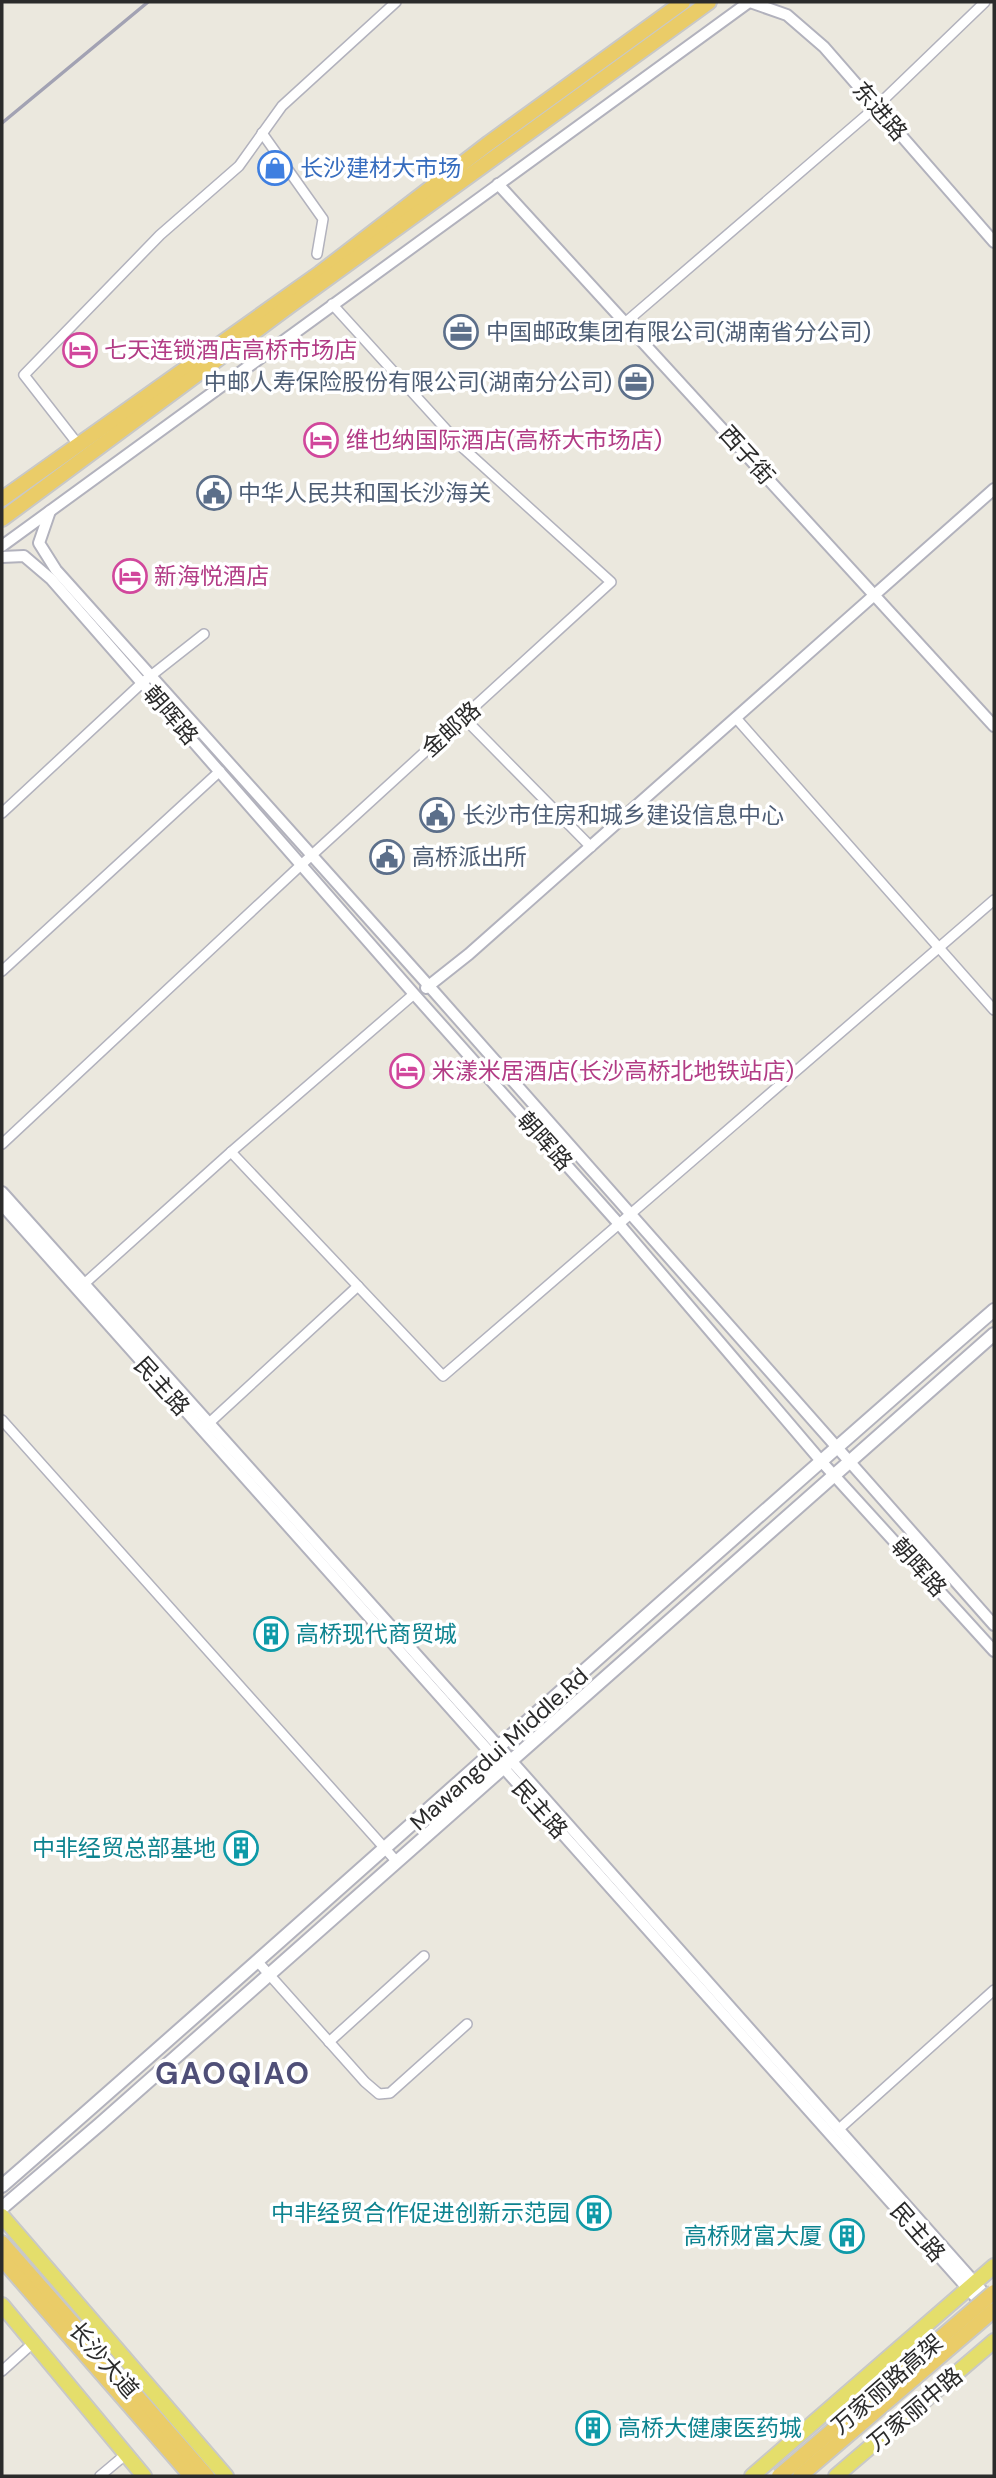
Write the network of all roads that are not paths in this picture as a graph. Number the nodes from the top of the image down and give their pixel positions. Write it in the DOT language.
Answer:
graph roads {
  1 [pos="396,2"];
  2 [pos="710,2"];
  3 [pos="749,2"];
  4 [pos="985,2"];
  5 [pos="688,7"];
  6 [pos="876,107"];
  7 [pos="262,134"];
  8 [pos="498,184"];
  9 [pos="994,242"];
  10 [pos="317,254"];
  11 [pos="332,304"];
  12 [pos="626,322"];
  13 [pos="77,443"];
  14 [pos="994,489"];
  15 [pos="2,499"];
  16 [pos="50,511"];
  17 [pos="2,519"];
  18 [pos="2,546"];
  19 [pos="2,557"];
  20 [pos="875,595"];
  21 [pos="204,634"];
  22 [pos="148,679"];
  23 [pos="464,718"];
  24 [pos="736,718"];
  25 [pos="994,726"];
  26 [pos="220,771"];
  27 [pos="2,813"];
  28 [pos="591,847"];
  29 [pos="310,856"];
  30 [pos="300,865"];
  31 [pos="994,900"];
  32 [pos="939,949"];
  33 [pos="2,971"];
  34 [pos="429,986"];
  35 [pos="414,994"];
  36 [pos="994,1010"];
  37 [pos="2,1144"];
  38 [pos="230,1152"];
  39 [pos="2,1192"];
  40 [pos="2,1205"];
  41 [pos="630,1215"];
  42 [pos="619,1224"];
  43 [pos="84,1284"];
  44 [pos="358,1286"];
  45 [pos="994,1310"];
  46 [pos="992,1341"];
  47 [pos="2,1420"];
  48 [pos="208,1424"];
  49 [pos="836,1447"];
  50 [pos="821,1461"];
  51 [pos="849,1462"];
  52 [pos="835,1474"];
  53 [pos="994,1625"];
  54 [pos="994,1650"];
  55 [pos="496,1752"];
  56 [pos="507,1764"];
  57 [pos="386,1850"];
  58 [pos="397,1862"];
  59 [pos="424,1956"];
  60 [pos="258,1962"];
  61 [pos="268,1975"];
  62 [pos="994,1990"];
  63 [pos="467,2024"];
  64 [pos="329,2042"];
  65 [pos="839,2129"];
  66 [pos="2,2186"];
  67 [pos="2,2208"];
  68 [pos="2,2216"];
  69 [pos="2,2243"];
  70 [pos="2,2259"];
  71 [pos="994,2266"];
  72 [pos="972,2286"];
  73 [pos="994,2292"];
  74 [pos="994,2304"];
  75 [pos="2,2305"];
  76 [pos="994,2311"];
  77 [pos="994,2319"];
  78 [pos="994,2341"];
  79 [pos="33,2343"];
  80 [pos="2,2371"];
  81 [pos="124,2455"];
  82 [pos="100,2476"];
  83 [pos="144,2476"];
  84 [pos="191,2476"];
  85 [pos="207,2476"];
  86 [pos="226,2476"];
  87 [pos="752,2476"];
  88 [pos="779,2476"];
  89 [pos="800,2476"];
  90 [pos="836,2476"];
  1 -- 7 [label="street"];
  2 -- 5 [label="highway"];
  3 -- 6 [label="street, 东进路"];
  3 -- 8 [label="street"];
  4 -- 6 [label="street"];
  5 -- 13 [label="highway"];
  5 -- 17 [label="highway"];
  6 -- 9 [label="street, 东进路"];
  6 -- 12 [label="street"];
  7 -- 10 [label="street"];
  7 -- 13 [label="street"];
  8 -- 11 [label="street"];
  8 -- 12 [label="street, 西子街"];
  11 -- 16 [label="street"];
  11 -- 23 [label="street, 金邮路"];
  12 -- 20 [label="street, 西子街"];
  13 -- 15 [label="highway"];
  14 -- 20 [label="street"];
  16 -- 18 [label="street"];
  16 -- 22 [label="street, 朝晖路"];
  19 -- 22 [label="street, 朝晖路"];
  20 -- 24 [label="street"];
  20 -- 25 [label="street, 西子街"];
  21 -- 22 [label="street"];
  22 -- 26 [label="street, 朝晖路"];
  22 -- 27 [label="street"];
  22 -- 29 [label="street, 朝晖路"];
  23 -- 28 [label="street"];
  23 -- 29 [label="street, 金邮路"];
  24 -- 28 [label="street"];
  24 -- 32 [label="street"];
  26 -- 30 [label="street, 朝晖路"];
  26 -- 33 [label="street"];
  28 -- 34 [label="street"];
  29 -- 30 [label="street, 金邮路"];
  29 -- 34 [label="street, 朝晖路"];
  30 -- 35 [label="street, 朝晖路"];
  30 -- 37 [label="street, 金邮路"];
  31 -- 32 [label="street"];
  32 -- 36 [label="street"];
  32 -- 41 [label="street"];
  34 -- 35 [label="street"];
  34 -- 41 [label="street, 朝晖路"];
  35 -- 38 [label="street"];
  35 -- 42 [label="street, 朝晖路"];
  38 -- 43 [label="street"];
  38 -- 44 [label="street"];
  39 -- 43 [label="street, 民主路"];
  40 -- 55 [label="street, 民主路"];
  41 -- 42 [label="street"];
  41 -- 49 [label="street, 朝晖路"];
  42 -- 44 [label="street"];
  42 -- 50 [label="street, 朝晖路"];
  43 -- 48 [label="street, 民主路"];
  44 -- 48 [label="street"];
  45 -- 49 [label="main road, Mawangdui Middle.Rd"];
  46 -- 51 [label="main road, Mawangdui Middle.Rd"];
  47 -- 57 [label="street"];
  48 -- 55 [label="street, 民主路"];
  49 -- 50 [label="main road, Mawangdui Middle.Rd"];
  49 -- 51 [label="street, 朝晖路"];
  50 -- 52 [label="street, 朝晖路"];
  50 -- 55 [label="main road, Mawangdui Middle.Rd"];
  51 -- 52 [label="main road, Mawangdui Middle.Rd"];
  51 -- 53 [label="street, 朝晖路"];
  52 -- 54 [label="street, 朝晖路"];
  52 -- 56 [label="main road, Mawangdui Middle.Rd"];
  55 -- 56 [label="street, 民主路"];
  55 -- 57 [label="main road, Mawangdui Middle.Rd"];
  56 -- 58 [label="main road, Mawangdui Middle.Rd"];
  56 -- 65 [label="street, 民主路"];
  56 -- 72 [label="street, 民主路"];
  57 -- 58 [label="street"];
  57 -- 60 [label="main road, Mawangdui Middle.Rd"];
  58 -- 61 [label="main road, Mawangdui Middle.Rd"];
  59 -- 64 [label="street"];
  60 -- 61 [label="street"];
  60 -- 66 [label="main road, Mawangdui Middle.Rd"];
  61 -- 64 [label="street"];
  61 -- 67 [label="main road, Mawangdui Middle.Rd"];
  62 -- 65 [label="street"];
  63 -- 64 [label="street"];
  65 -- 72 [label="street, 民主路"];
  68 -- 86 [label="main road"];
  69 -- 85 [label="highway, 长沙大道"];
  70 -- 84 [label="highway, 长沙大道"];
  71 -- 72 [label="main road"];
  72 -- 74 [label="street, 民主路"];
  72 -- 77 [label="street, 民主路"];
  72 -- 87 [label="main road"];
  73 -- 88 [label="highway, 万家丽路高架, bridge"];
  75 -- 79 [label="main road"];
  76 -- 89 [label="highway, 万家丽路高架, bridge"];
  78 -- 90 [label="main road, 万家丽中路"];
  79 -- 80 [label="street"];
  79 -- 81 [label="main road"];
  81 -- 82 [label="street"];
  81 -- 83 [label="main road"];
}
